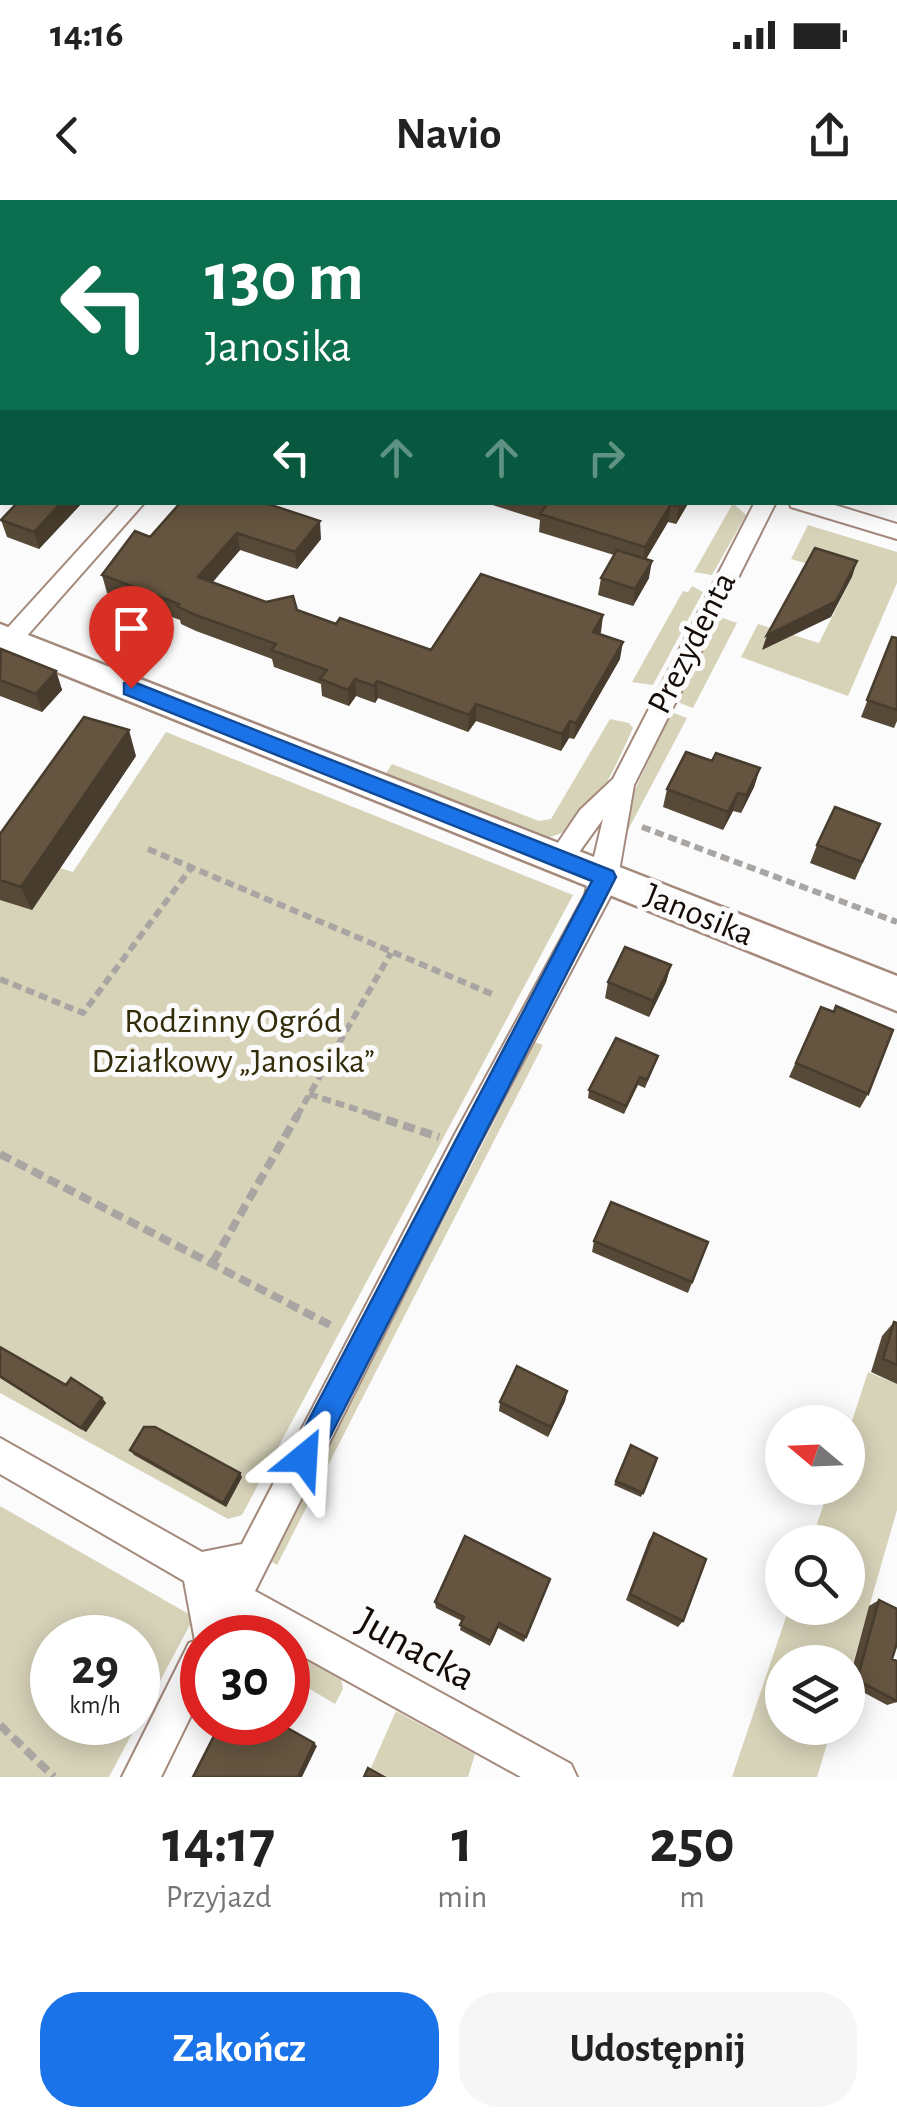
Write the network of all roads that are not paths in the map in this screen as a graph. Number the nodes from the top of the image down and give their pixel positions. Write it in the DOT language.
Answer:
graph roads {
  1 [pos="132,505"];
  2 [pos="764,505"];
  3 [pos="809,505"];
  4 [pos="897,532"];
  5 [pos="5,638"];
  6 [pos="622,785"];
  7 [pos="560,859"];
  8 [pos="605,877"];
  9 [pos="897,994"];
  10 [pos="0,1455"];
  11 [pos="253,1559"];
  12 [pos="199,1570"];
  13 [pos="233,1598"];
  14 [pos="206,1615"];
  15 [pos="224,1615"];
  16 [pos="180,1701"];
  17 [pos="141,1777"];
  18 [pos="558,1777"];
  1 -- 5 [label="street"];
  2 -- 6 [label="street, Prezydenta"];
  3 -- 4 [label="street"];
  5 -- 7 [label="street, Janosika"];
  6 -- 7 [label="street, Prezydenta"];
  6 -- 8 [label="street, Prezydenta"];
  7 -- 8 [label="street, Janosika"];
  8 -- 9 [label="street, Janosika"];
  8 -- 11 [label="street, Prezydenta"];
  10 -- 12 [label="street"];
  11 -- 12 [label="street"];
  11 -- 13 [label="street, Prezydenta"];
  12 -- 14 [label="street"];
  13 -- 15 [label="street, Prezydenta"];
  13 -- 18 [label="street, Junacka"];
  16 -- 17 [label="street, Prezydenta"];
}
